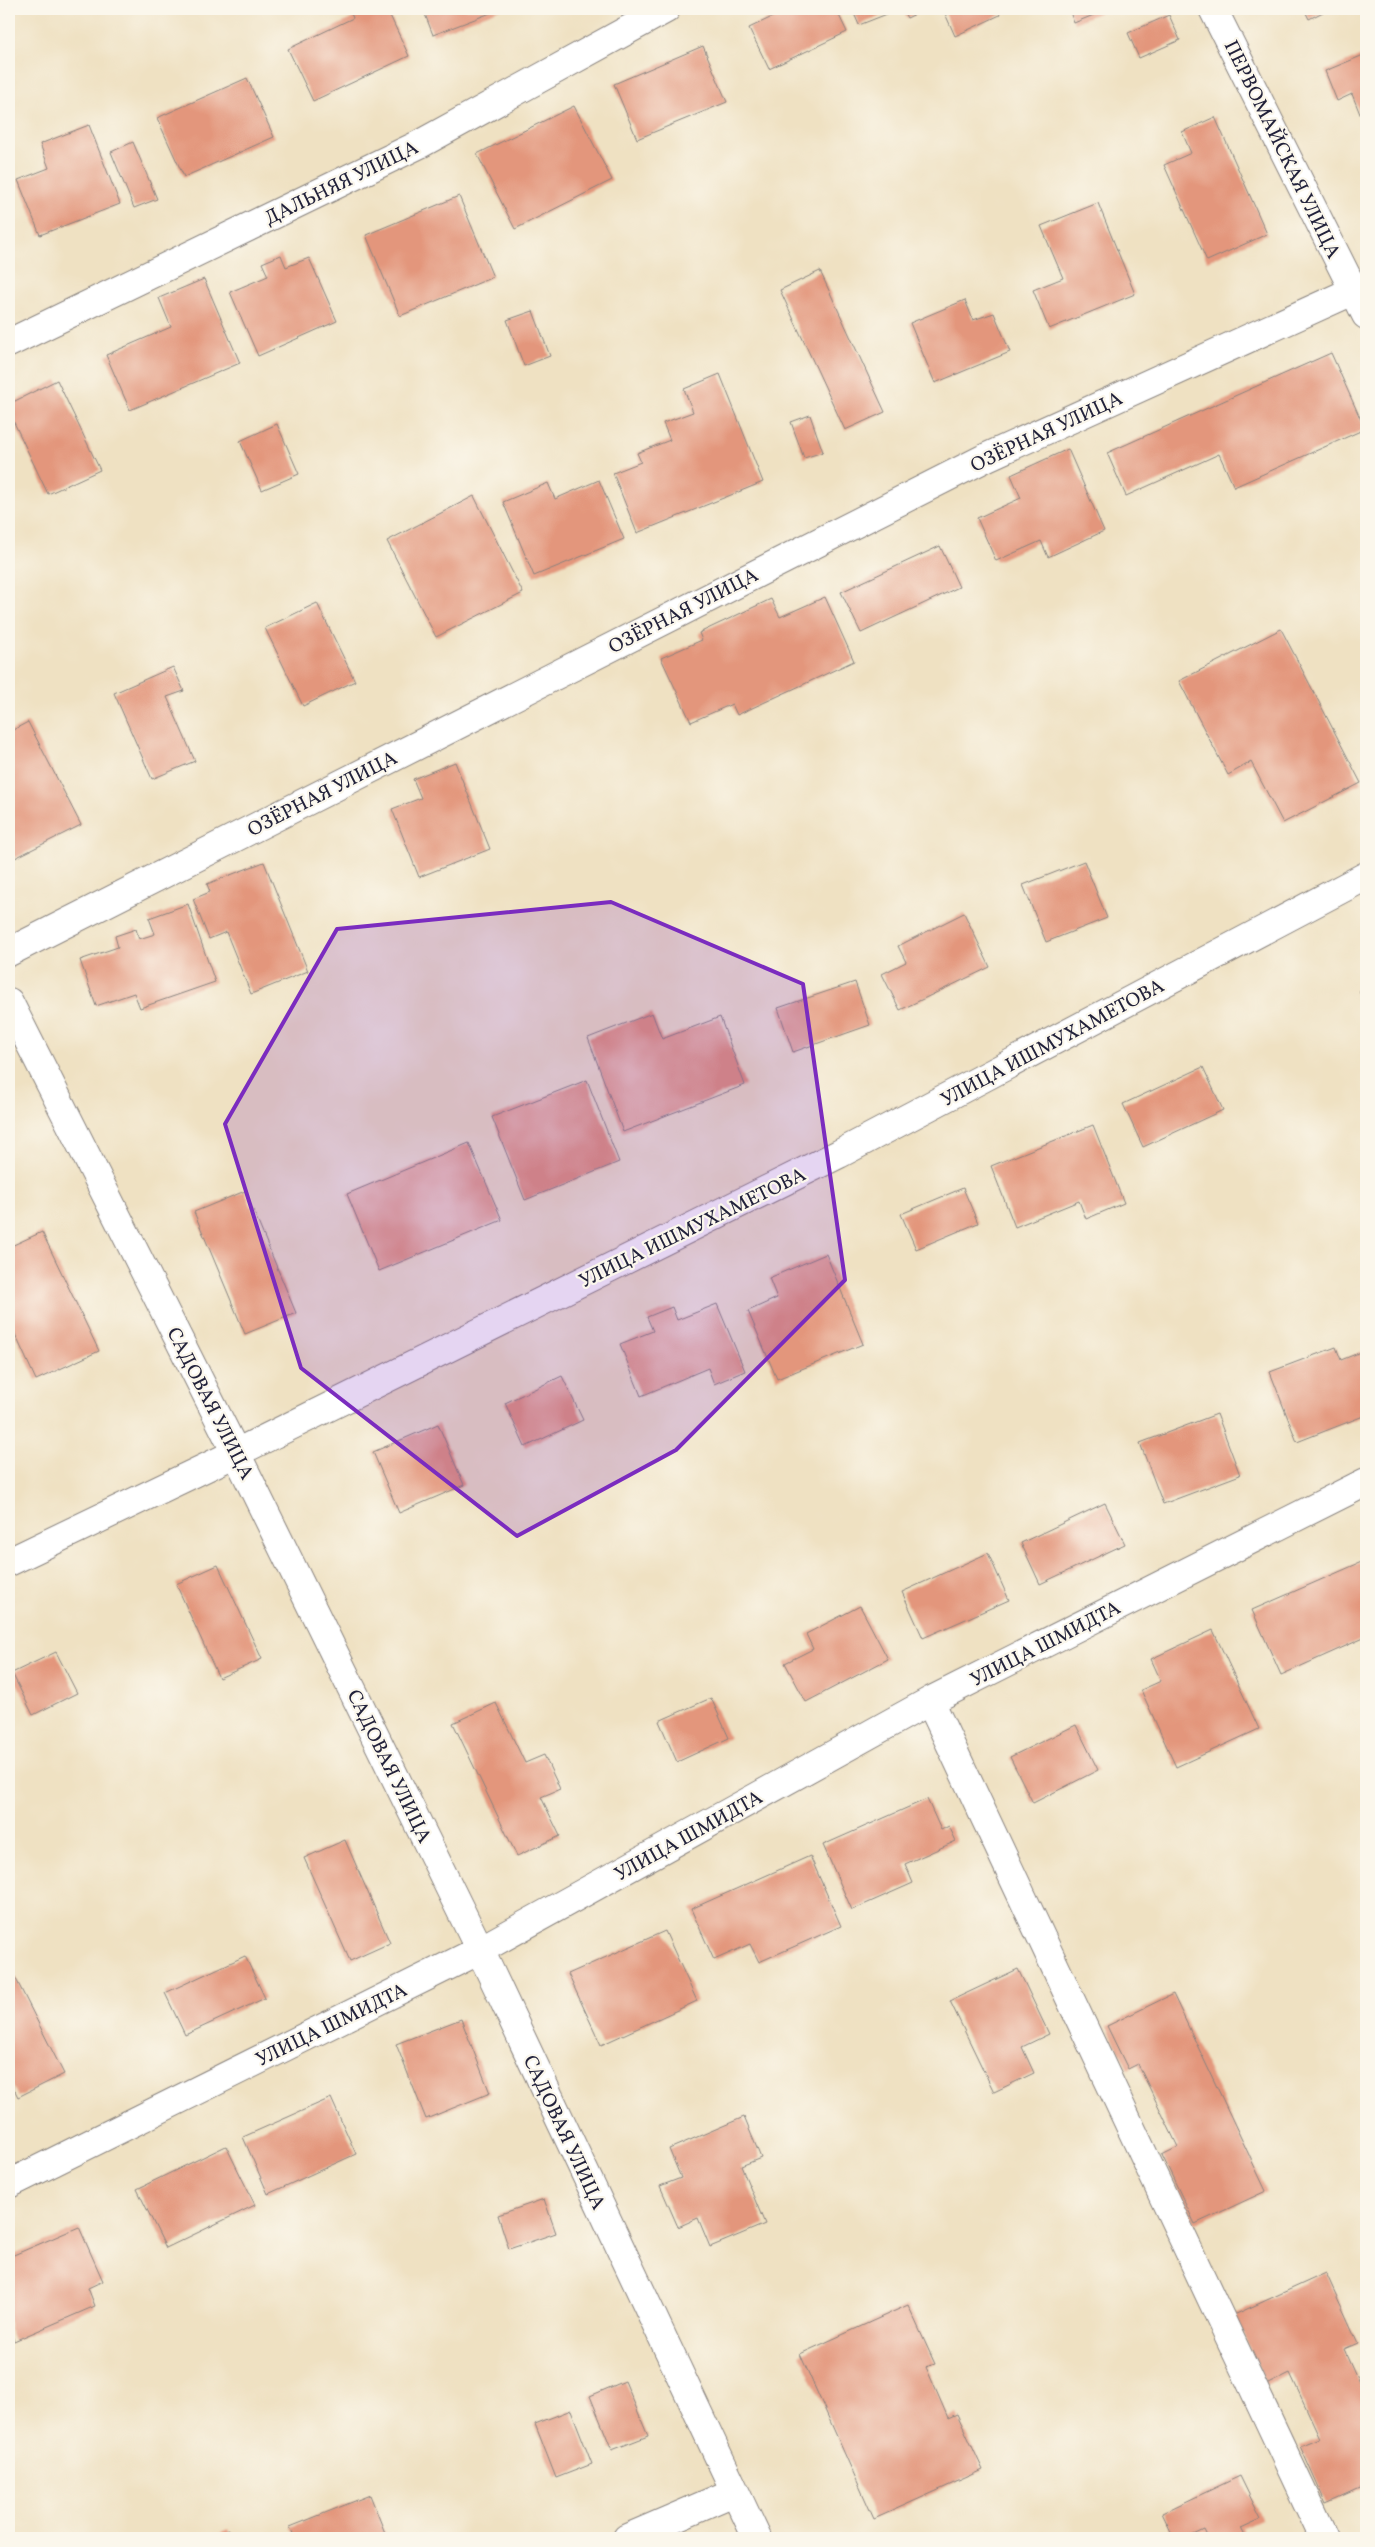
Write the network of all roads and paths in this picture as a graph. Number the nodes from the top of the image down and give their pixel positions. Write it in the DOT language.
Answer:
graph roads {
  1 [pos="666,9"];
  2 [pos="1213,9"];
  3 [pos="1362,297"];
  4 [pos="9,343"];
  5 [pos="1366,876"];
  6 [pos="9,952"];
  7 [pos="9,1002"];
  8 [pos="236,1453"];
  9 [pos="1366,1482"];
  10 [pos="9,1562"];
  11 [pos="930,1701"];
  12 [pos="480,1950"];
  13 [pos="9,2184"];
  14 [pos="734,2492"];
  15 [pos="627,2538"];
  16 [pos="757,2538"];
  17 [pos="1324,2538"];
  1 -- 4 [label="street, ДАЛЬНЯЯ УЛИЦА"];
  2 -- 3 [label="street, ПЕРВОМАЙСКАЯ УЛИЦА"];
  3 -- 6 [label="street, ОЗЁРНАЯ УЛИЦА"];
  5 -- 8 [label="street, УЛИЦА ИШМУХАМЕТОВА"];
  7 -- 8 [label="street, САДОВАЯ УЛИЦА"];
  8 -- 10 [label="street, УЛИЦА ИШМУХАМЕТОВА"];
  8 -- 12 [label="street, САДОВАЯ УЛИЦА"];
  9 -- 11 [label="street, УЛИЦА ШМИДТА"];
  11 -- 12 [label="street, УЛИЦА ШМИДТА"];
  11 -- 17 [label="street"];
  12 -- 13 [label="street, УЛИЦА ШМИДТА"];
  12 -- 14 [label="street, САДОВАЯ УЛИЦА"];
  14 -- 15 [label="street"];
  14 -- 16 [label="street, САДОВАЯ УЛИЦА"];
}
